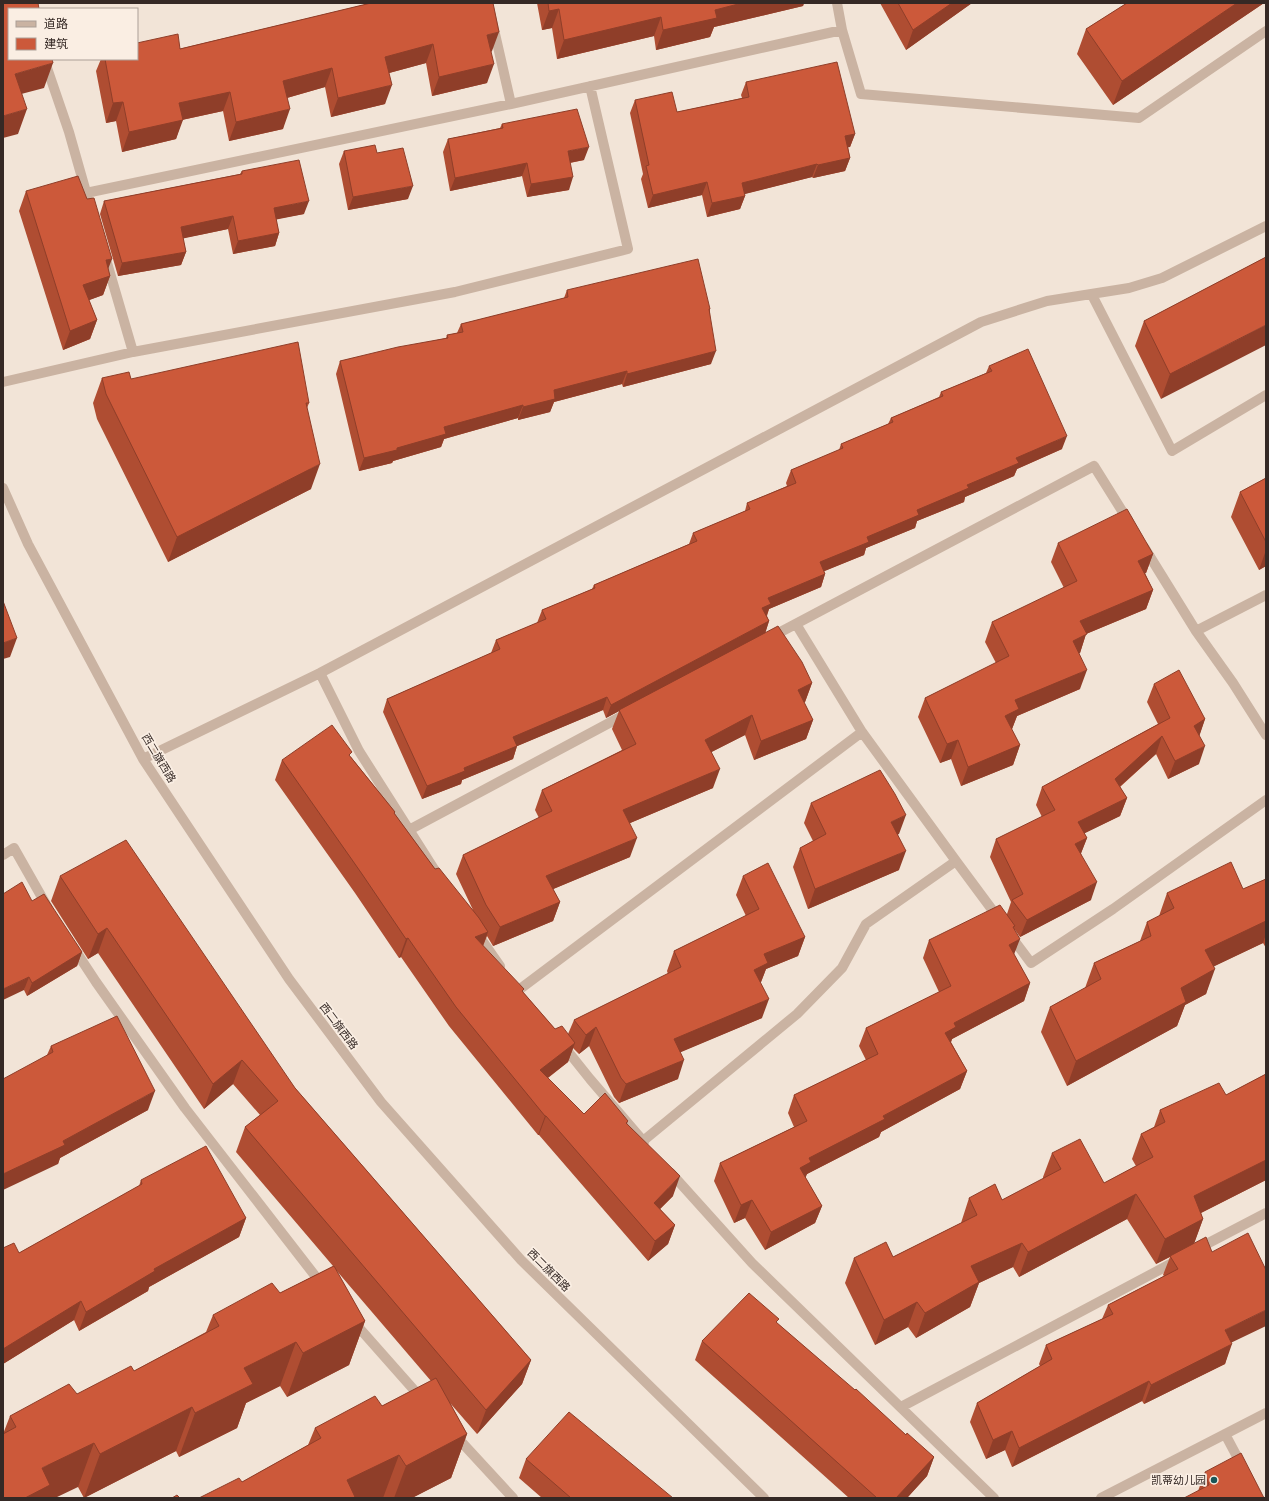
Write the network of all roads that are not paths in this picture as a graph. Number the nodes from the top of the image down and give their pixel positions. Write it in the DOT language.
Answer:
graph roads {
  1 [pos="488,3"];
  2 [pos="837,3"];
  3 [pos="842,30"];
  4 [pos="1266,31"];
  5 [pos="44,60"];
  6 [pos="590,86"];
  7 [pos="511,104"];
  8 [pos="86,193"];
  9 [pos="91,207"];
  10 [pos="1266,226"];
  11 [pos="103,249"];
  12 [pos="1092,295"];
  13 [pos="134,352"];
  14 [pos="3,382"];
  15 [pos="1266,395"];
  16 [pos="3,488"];
  17 [pos="1266,595"];
  18 [pos="796,624"];
  19 [pos="1196,631"];
  20 [pos="761,643"];
  21 [pos="320,673"];
  22 [pos="634,710"];
  23 [pos="862,732"];
  24 [pos="1266,735"];
  25 [pos="143,759"];
  26 [pos="1266,800"];
  27 [pos="409,830"];
  28 [pos="3,855"];
  29 [pos="956,861"];
  30 [pos="446,888"];
  31 [pos="54,917"];
  32 [pos="473,927"];
  33 [pos="66,937"];
  34 [pos="505,971"];
  35 [pos="519,989"];
  36 [pos="557,1037"];
  37 [pos="643,1141"];
  38 [pos="652,1152"];
  39 [pos="666,1168"];
  40 [pos="1266,1213"];
  41 [pos="331,1295"];
  42 [pos="347,1314"];
  43 [pos="429,1407"];
  44 [pos="901,1407"];
  45 [pos="1266,1413"];
  46 [pos="444,1424"];
  47 [pos="1225,1434"];
  48 [pos="1246,1473"];
  49 [pos="513,1498"];
  50 [pos="764,1498"];
  51 [pos="994,1498"];
  52 [pos="1101,1498"];
  1 -- 7 [label="street"];
  2 -- 3 [label="street"];
  3 -- 4 [label="street"];
  3 -- 6 [label="street"];
  5 -- 8 [label="street"];
  6 -- 7 [label="street"];
  6 -- 13 [label="street"];
  7 -- 8 [label="street"];
  8 -- 9 [label="street"];
  10 -- 12 [label="street"];
  11 -- 13 [label="street"];
  12 -- 15 [label="street"];
  12 -- 21 [label="street"];
  13 -- 14 [label="street"];
  16 -- 25 [label="street, 西二旗西路"];
  17 -- 19 [label="street"];
  18 -- 19 [label="street"];
  18 -- 20 [label="street"];
  18 -- 23 [label="street"];
  19 -- 24 [label="street"];
  21 -- 25 [label="street"];
  21 -- 27 [label="street"];
  22 -- 27 [label="street"];
  23 -- 29 [label="street"];
  23 -- 35 [label="street"];
  25 -- 50 [label="street, 西二旗西路"];
  26 -- 29 [label="street"];
  27 -- 30 [label="street"];
  28 -- 31 [label="street"];
  29 -- 37 [label="street"];
  32 -- 34 [label="street"];
  33 -- 41 [label="street"];
  36 -- 37 [label="street"];
  37 -- 38 [label="street"];
  39 -- 44 [label="street"];
  40 -- 44 [label="street"];
  42 -- 43 [label="street"];
  44 -- 51 [label="street"];
  45 -- 47 [label="street"];
  46 -- 49 [label="street"];
  47 -- 48 [label="street"];
  47 -- 52 [label="street"];
}
